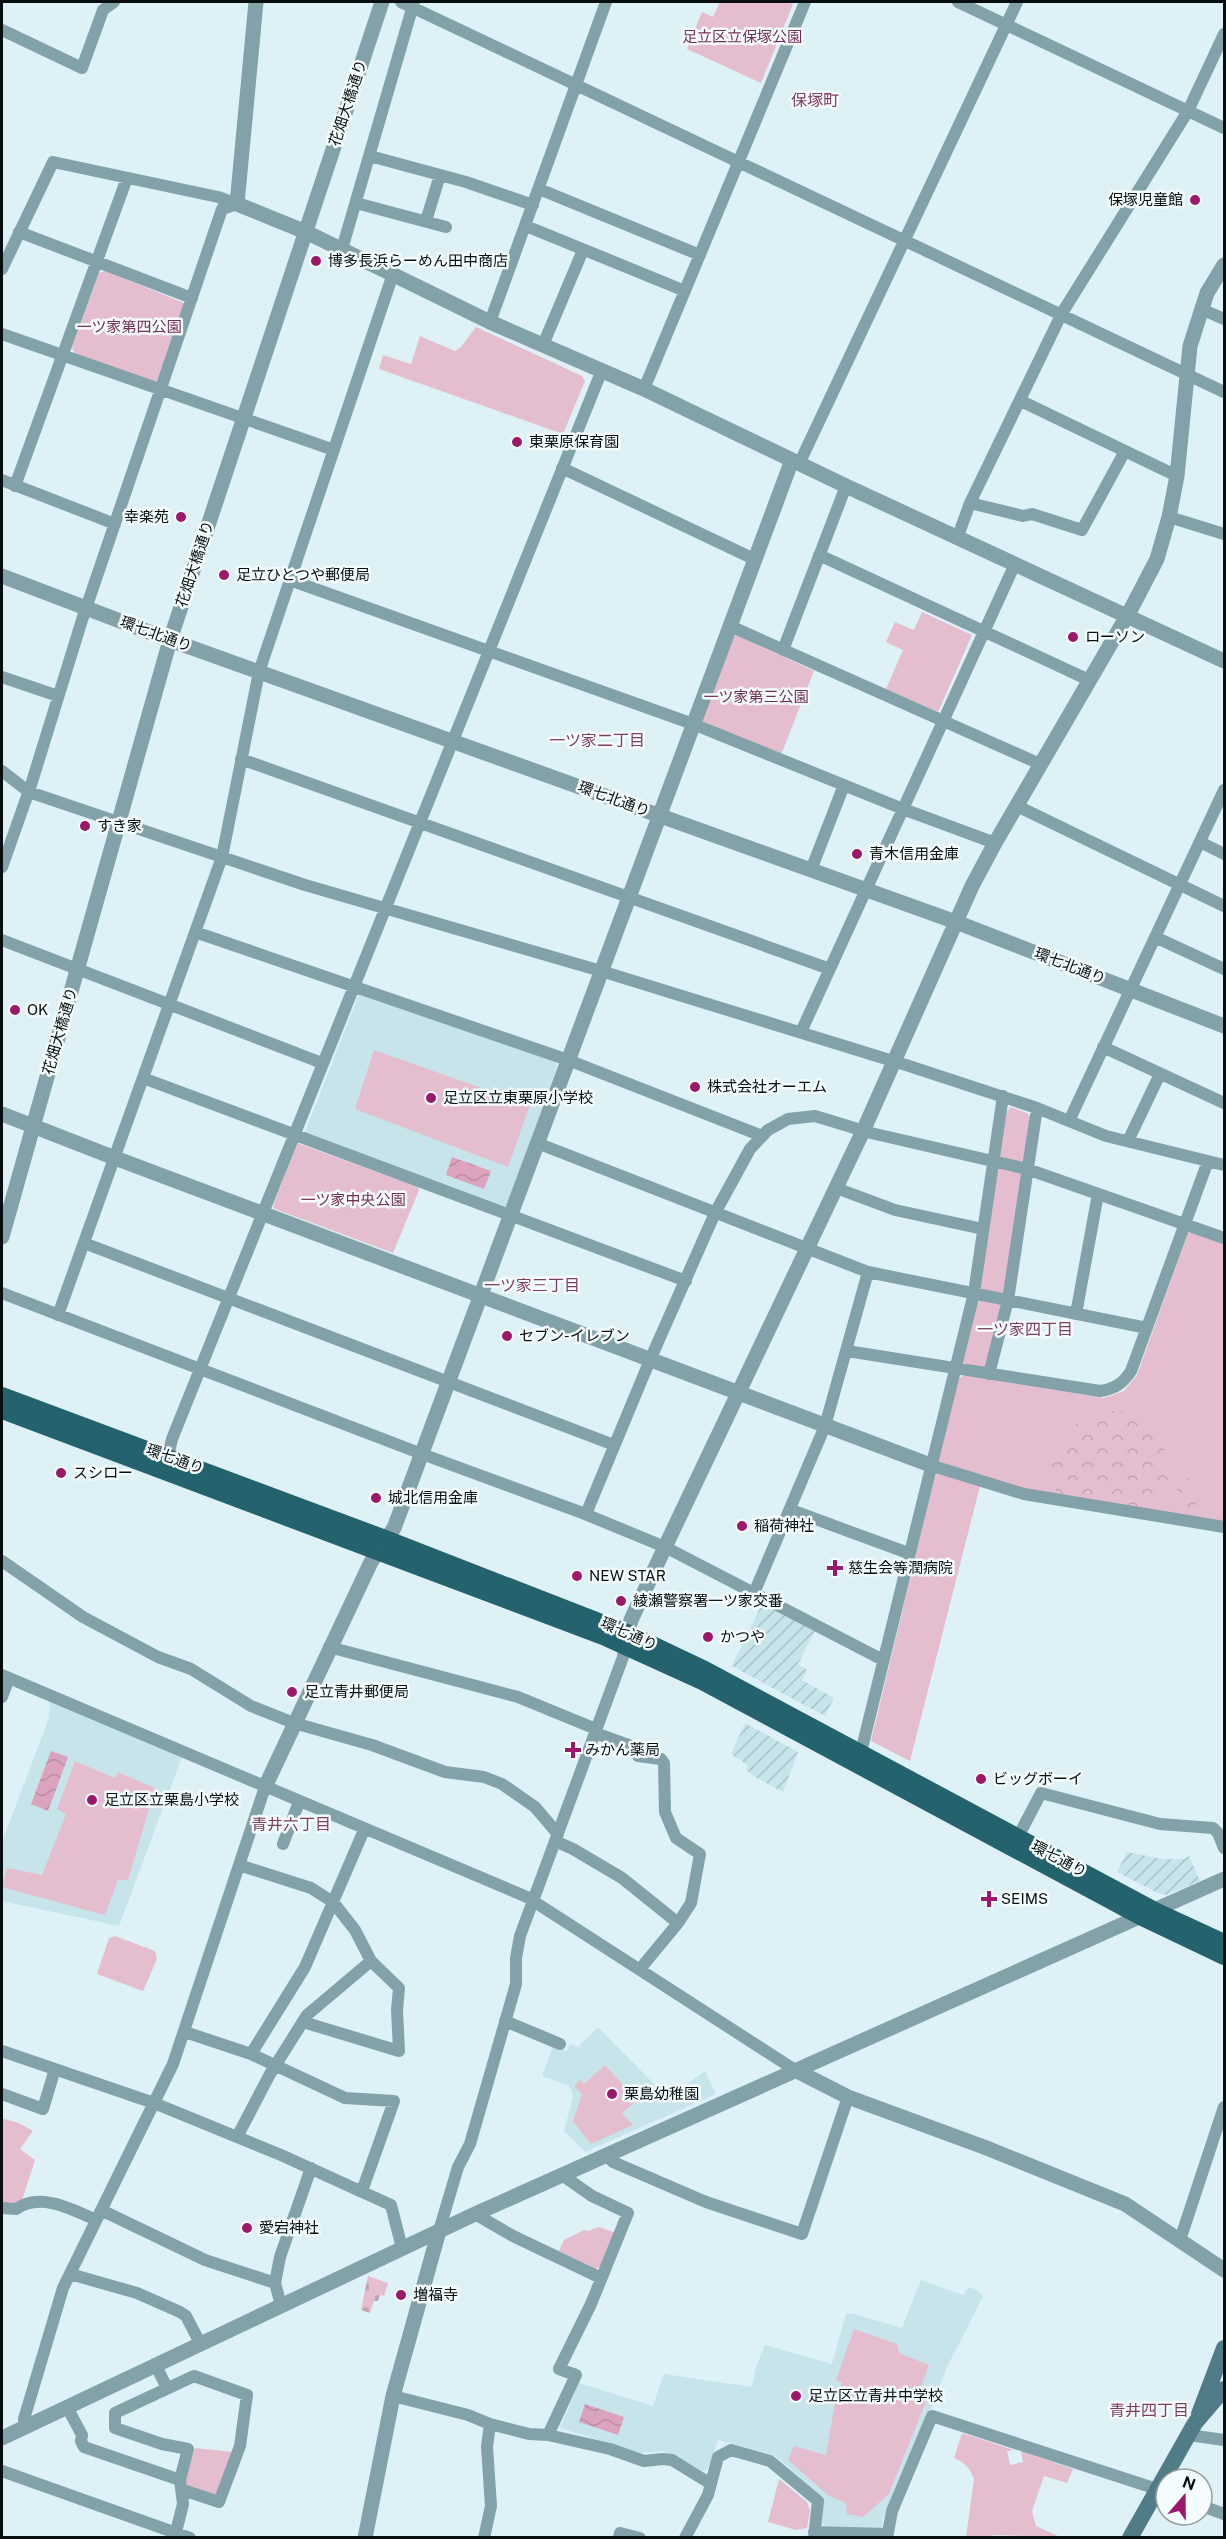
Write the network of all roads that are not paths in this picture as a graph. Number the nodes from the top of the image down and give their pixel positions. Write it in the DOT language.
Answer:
graph roads {
  1 [pos="114,2"];
  2 [pos="256,2"];
  3 [pos="382,2"];
  4 [pos="606,2"];
  5 [pos="804,2"];
  6 [pos="958,2"];
  7 [pos="1017,2"];
  8 [pos="409,3"];
  9 [pos="1007,25"];
  10 [pos="2,30"];
  11 [pos="1224,34"];
  12 [pos="576,84"];
  13 [pos="1188,111"];
  14 [pos="1224,128"];
  15 [pos="370,156"];
  16 [pos="738,161"];
  17 [pos="440,175"];
  18 [pos="127,177"];
  19 [pos="539,189"];
  20 [pos="356,203"];
  21 [pos="237,204"];
  22 [pos="533,205"];
  23 [pos="426,221"];
  24 [pos="525,226"];
  25 [pos="446,227"];
  26 [pos="19,232"];
  27 [pos="306,232"];
  28 [pos="904,240"];
  29 [pos="342,249"];
  30 [pos="583,250"];
  31 [pos="700,255"];
  32 [pos="97,262"];
  33 [pos="1224,265"];
  34 [pos="2,269"];
  35 [pos="393,274"];
  36 [pos="685,291"];
  37 [pos="192,298"];
  38 [pos="1201,309"];
  39 [pos="1062,313"];
  40 [pos="1224,320"];
  41 [pos="490,322"];
  42 [pos="2,334"];
  43 [pos="543,345"];
  44 [pos="63,356"];
  45 [pos="602,370"];
  46 [pos="1186,374"];
  47 [pos="644,389"];
  48 [pos="160,390"];
  49 [pos="1224,392"];
  50 [pos="1021,401"];
  51 [pos="243,418"];
  52 [pos="334,450"];
  53 [pos="1125,450"];
  54 [pos="795,462"];
  55 [pos="562,468"];
  56 [pos="1177,476"];
  57 [pos="2,480"];
  58 [pos="15,486"];
  59 [pos="846,486"];
  60 [pos="970,503"];
  61 [pos="1169,517"];
  62 [pos="115,524"];
  63 [pos="1224,534"];
  64 [pos="958,536"];
  65 [pos="819,555"];
  66 [pos="754,559"];
  67 [pos="1015,564"];
  68 [pos="2,576"];
  69 [pos="290,580"];
  70 [pos="86,608"];
  71 [pos="1126,616"];
  72 [pos="729,626"];
  73 [pos="984,632"];
  74 [pos="170,640"];
  75 [pos="489,650"];
  76 [pos="783,650"];
  77 [pos="1224,661"];
  78 [pos="260,672"];
  79 [pos="2,677"];
  80 [pos="1089,680"];
  81 [pos="58,696"];
  82 [pos="944,720"];
  83 [pos="693,724"];
  84 [pos="453,741"];
  85 [pos="241,759"];
  86 [pos="1040,764"];
  87 [pos="2,771"];
  88 [pos="844,785"];
  89 [pos="29,792"];
  90 [pos="1223,796"];
  91 [pos="1017,806"];
  92 [pos="903,809"];
  93 [pos="659,815"];
  94 [pos="118,823"];
  95 [pos="420,823"];
  96 [pos="1200,842"];
  97 [pos="995,843"];
  98 [pos="1224,854"];
  99 [pos="222,857"];
  100 [pos="3,861"];
  101 [pos="811,870"];
  102 [pos="1180,884"];
  103 [pos="866,889"];
  104 [pos="628,898"];
  105 [pos="1224,906"];
  106 [pos="386,908"];
  107 [pos="956,922"];
  108 [pos="195,932"];
  109 [pos="1155,937"];
  110 [pos="2,940"];
  111 [pos="77,969"];
  112 [pos="830,969"];
  113 [pos="1224,969"];
  114 [pos="601,971"];
  115 [pos="353,986"];
  116 [pos="1130,989"];
  117 [pos="170,1004"];
  118 [pos="1224,1026"];
  119 [pos="801,1032"];
  120 [pos="1103,1047"];
  121 [pos="568,1060"];
  122 [pos="894,1061"];
  123 [pos="322,1063"];
  124 [pos="1160,1074"];
  125 [pos="143,1078"];
  126 [pos="1003,1096"];
  127 [pos="1224,1103"];
  128 [pos="1037,1108"];
  129 [pos="2,1114"];
  130 [pos="1069,1121"];
  131 [pos="33,1126"];
  132 [pos="864,1129"];
  133 [pos="293,1135"];
  134 [pos="762,1136"];
  135 [pos="1128,1141"];
  136 [pos="537,1143"];
  137 [pos="115,1158"];
  138 [pos="993,1161"];
  139 [pos="1208,1161"];
  140 [pos="1224,1165"];
  141 [pos="1027,1169"];
  142 [pos="836,1188"];
  143 [pos="1098,1194"];
  144 [pos="263,1212"];
  145 [pos="715,1213"];
  146 [pos="510,1216"];
  147 [pos="1184,1224"];
  148 [pos="983,1229"];
  149 [pos="2,1237"];
  150 [pos="1224,1238"];
  151 [pos="84,1244"];
  152 [pos="807,1248"];
  153 [pos="868,1272"];
  154 [pos="686,1281"];
  155 [pos="2,1293"];
  156 [pos="974,1293"];
  157 [pos="481,1295"];
  158 [pos="228,1298"];
  159 [pos="1008,1300"];
  160 [pos="1076,1314"];
  161 [pos="58,1315"];
  162 [pos="1147,1328"];
  163 [pos="847,1351"];
  164 [pos="650,1360"];
  165 [pos="200,1369"];
  166 [pos="956,1369"];
  167 [pos="989,1374"];
  168 [pos="448,1383"];
  169 [pos="738,1393"];
  170 [pos="2,1395"];
  171 [pos="2,1411"];
  172 [pos="825,1426"];
  173 [pos="614,1445"];
  174 [pos="422,1454"];
  175 [pos="168,1457"];
  176 [pos="933,1466"];
  177 [pos="791,1510"];
  178 [pos="586,1514"];
  179 [pos="1224,1527"];
  180 [pos="383,1545"];
  181 [pos="665,1546"];
  182 [pos="908,1553"];
  183 [pos="2,1561"];
  184 [pos="754,1593"];
  185 [pos="626,1639"];
  186 [pos="329,1647"];
  187 [pos="883,1660"];
  188 [pos="5,1677"];
  189 [pos="2,1697"];
  190 [pos="294,1723"];
  191 [pos="596,1731"];
  192 [pos="861,1752"];
  193 [pos="265,1787"];
  194 [pos="299,1802"];
  195 [pos="364,1830"];
  196 [pos="1018,1837"];
  197 [pos="557,1838"];
  198 [pos="283,1844"];
  199 [pos="1224,1848"];
  200 [pos="239,1865"];
  201 [pos="1224,1879"];
  202 [pos="533,1901"];
  203 [pos="333,1902"];
  204 [pos="1157,1911"];
  205 [pos="1138,1916"];
  206 [pos="678,1923"];
  207 [pos="1224,1942"];
  208 [pos="1224,1957"];
  209 [pos="371,1961"];
  210 [pos="640,1969"];
  211 [pos="505,2021"];
  212 [pos="303,2022"];
  213 [pos="185,2032"];
  214 [pos="560,2044"];
  215 [pos="2,2051"];
  216 [pos="251,2054"];
  217 [pos="275,2066"];
  218 [pos="55,2069"];
  219 [pos="795,2070"];
  220 [pos="2,2094"];
  221 [pos="848,2097"];
  222 [pos="154,2103"];
  223 [pos="1224,2107"];
  224 [pos="237,2137"];
  225 [pos="606,2155"];
  226 [pos="311,2168"];
  227 [pos="562,2175"];
  228 [pos="362,2191"];
  229 [pos="2,2208"];
  230 [pos="475,2214"];
  231 [pos="99,2215"];
  232 [pos="439,2231"];
  233 [pos="1180,2240"];
  234 [pos="402,2248"];
  235 [pos="1224,2270"];
  236 [pos="70,2274"];
  237 [pos="601,2278"];
  238 [pos="275,2283"];
  239 [pos="281,2305"];
  240 [pos="200,2343"];
  241 [pos="1224,2348"];
  242 [pos="155,2364"];
  243 [pos="167,2388"];
  244 [pos="1224,2389"];
  245 [pos="393,2396"];
  246 [pos="67,2407"];
  247 [pos="490,2424"];
  248 [pos="26,2427"];
  249 [pos="1192,2429"];
  250 [pos="548,2434"];
  251 [pos="2,2438"];
  252 [pos="1224,2440"];
  253 [pos="1174,2467"];
  254 [pos="2,2471"];
  255 [pos="711,2484"];
  256 [pos="181,2485"];
  257 [pos="1154,2488"];
  258 [pos="1154,2503"];
  259 [pos="176,2532"];
  260 [pos="814,2535"];
  261 [pos="887,2536"];
  262 [pos="1132,2537"];
  263 [pos="190,2538"];
  264 [pos="365,2538"];
  265 [pos="484,2538"];
  266 [pos="619,2538"];
  267 [pos="640,2538"];
  268 [pos="685,2538"];
  1 -- 10 [label="street"];
  2 -- 21 [label="street"];
  3 -- 27 [label="street, 花畑大橋通り"];
  4 -- 12 [label="street"];
  5 -- 16 [label="street"];
  6 -- 9 [label="street"];
  7 -- 9 [label="street"];
  8 -- 12 [label="street"];
  8 -- 15 [label="street"];
  9 -- 13 [label="street"];
  9 -- 28 [label="street"];
  11 -- 13 [label="street"];
  12 -- 16 [label="street"];
  12 -- 19 [label="street"];
  13 -- 14 [label="street"];
  13 -- 39 [label="street"];
  15 -- 17 [label="street"];
  15 -- 20 [label="street"];
  16 -- 28 [label="street"];
  16 -- 31 [label="street"];
  17 -- 22 [label="street"];
  17 -- 23 [label="street"];
  18 -- 21 [label="street"];
  18 -- 26 [label="street"];
  18 -- 32 [label="street"];
  19 -- 22 [label="street"];
  19 -- 31 [label="street"];
  20 -- 23 [label="street"];
  20 -- 29 [label="street"];
  21 -- 27 [label="street"];
  21 -- 37 [label="street"];
  22 -- 24 [label="street"];
  23 -- 25 [label="street"];
  24 -- 30 [label="street"];
  24 -- 41 [label="street"];
  26 -- 32 [label="street"];
  26 -- 34 [label="street"];
  27 -- 29 [label="street"];
  27 -- 51 [label="street, 花畑大橋通り"];
  28 -- 39 [label="street"];
  28 -- 54 [label="street"];
  29 -- 35 [label="street"];
  30 -- 36 [label="street"];
  30 -- 43 [label="street"];
  31 -- 36 [label="street"];
  32 -- 37 [label="street"];
  32 -- 44 [label="street"];
  33 -- 38 [label="street"];
  35 -- 41 [label="street"];
  35 -- 52 [label="street"];
  36 -- 47 [label="street"];
  37 -- 48 [label="street"];
  38 -- 40 [label="street"];
  38 -- 46 [label="street"];
  39 -- 46 [label="street"];
  39 -- 50 [label="street"];
  41 -- 43 [label="street"];
  42 -- 44 [label="street"];
  43 -- 45 [label="street"];
  44 -- 48 [label="street"];
  44 -- 58 [label="street"];
  45 -- 47 [label="street"];
  45 -- 55 [label="street"];
  46 -- 49 [label="street"];
  46 -- 56 [label="street"];
  47 -- 54 [label="street"];
  48 -- 51 [label="street"];
  48 -- 62 [label="street"];
  50 -- 53 [label="street"];
  50 -- 60 [label="street"];
  51 -- 52 [label="street"];
  51 -- 74 [label="street, 花畑大橋通り"];
  52 -- 69 [label="street"];
  53 -- 56 [label="street"];
  53 -- 60 [label="street"];
  54 -- 59 [label="street"];
  54 -- 66 [label="street"];
  55 -- 66 [label="street"];
  55 -- 75 [label="street"];
  56 -- 61 [label="street"];
  57 -- 58 [label="street"];
  58 -- 62 [label="street"];
  59 -- 64 [label="street"];
  59 -- 65 [label="street"];
  60 -- 64 [label="street"];
  61 -- 63 [label="street"];
  61 -- 71 [label="street"];
  62 -- 70 [label="street"];
  64 -- 67 [label="street"];
  65 -- 73 [label="street"];
  65 -- 76 [label="street"];
  66 -- 72 [label="street"];
  67 -- 71 [label="street"];
  67 -- 73 [label="street"];
  68 -- 70 [label="street, 環七北通り"];
  69 -- 75 [label="street"];
  69 -- 78 [label="street"];
  70 -- 74 [label="street, 環七北通り"];
  70 -- 81 [label="street"];
  71 -- 77 [label="street"];
  71 -- 80 [label="street"];
  72 -- 76 [label="street"];
  72 -- 83 [label="street"];
  73 -- 80 [label="street"];
  73 -- 82 [label="street"];
  74 -- 78 [label="street, 環七北通り"];
  74 -- 94 [label="street, 花畑大橋通り"];
  75 -- 83 [label="street"];
  75 -- 84 [label="street"];
  76 -- 82 [label="street"];
  78 -- 84 [label="street, 環七北通り"];
  78 -- 85 [label="street"];
  79 -- 81 [label="street"];
  80 -- 86 [label="street"];
  81 -- 89 [label="street"];
  82 -- 86 [label="street"];
  82 -- 92 [label="street"];
  83 -- 88 [label="street"];
  83 -- 93 [label="street"];
  84 -- 93 [label="street, 環七北通り"];
  84 -- 95 [label="street"];
  85 -- 95 [label="street"];
  85 -- 99 [label="street"];
  86 -- 91 [label="street"];
  87 -- 89 [label="street"];
  88 -- 92 [label="street"];
  88 -- 101 [label="street"];
  89 -- 94 [label="street"];
  89 -- 100 [label="street"];
  90 -- 96 [label="street"];
  91 -- 97 [label="street"];
  91 -- 102 [label="street"];
  92 -- 97 [label="street"];
  92 -- 103 [label="street"];
  93 -- 101 [label="street, 環七北通り"];
  93 -- 104 [label="street"];
  94 -- 99 [label="street"];
  94 -- 111 [label="street, 花畑大橋通り"];
  95 -- 104 [label="street"];
  95 -- 106 [label="street"];
  96 -- 98 [label="street"];
  96 -- 102 [label="street"];
  97 -- 107 [label="street"];
  99 -- 106 [label="street"];
  99 -- 108 [label="street"];
  101 -- 103 [label="street, 環七北通り"];
  102 -- 105 [label="street"];
  102 -- 109 [label="street"];
  103 -- 107 [label="street, 環七北通り"];
  103 -- 112 [label="street"];
  104 -- 112 [label="street"];
  104 -- 114 [label="street"];
  106 -- 114 [label="street"];
  106 -- 115 [label="street"];
  107 -- 116 [label="street, 環七北通り"];
  107 -- 122 [label="street"];
  108 -- 115 [label="street"];
  108 -- 117 [label="street"];
  109 -- 113 [label="street"];
  109 -- 116 [label="street"];
  110 -- 111 [label="street"];
  111 -- 117 [label="street"];
  111 -- 131 [label="street, 花畑大橋通り"];
  112 -- 119 [label="street"];
  114 -- 119 [label="street"];
  114 -- 121 [label="street"];
  115 -- 121 [label="street"];
  115 -- 123 [label="street"];
  116 -- 118 [label="street, 環七北通り"];
  116 -- 120 [label="street"];
  117 -- 123 [label="street"];
  117 -- 125 [label="street"];
  119 -- 122 [label="street"];
  120 -- 124 [label="street"];
  120 -- 130 [label="street"];
  121 -- 134 [label="street"];
  121 -- 136 [label="street"];
  122 -- 126 [label="street"];
  122 -- 132 [label="street"];
  123 -- 133 [label="street"];
  124 -- 127 [label="street"];
  124 -- 135 [label="street"];
  125 -- 133 [label="street"];
  125 -- 137 [label="street"];
  126 -- 128 [label="street"];
  126 -- 138 [label="street"];
  128 -- 130 [label="street"];
  128 -- 141 [label="street"];
  129 -- 131 [label="street"];
  130 -- 135 [label="street"];
  131 -- 137 [label="street"];
  131 -- 149 [label="street, 花畑大橋通り"];
  132 -- 134 [label="street"];
  132 -- 138 [label="street"];
  132 -- 142 [label="street"];
  133 -- 144 [label="street"];
  133 -- 146 [label="street"];
  134 -- 145 [label="street"];
  135 -- 139 [label="street"];
  136 -- 145 [label="street"];
  136 -- 146 [label="street"];
  137 -- 144 [label="street"];
  137 -- 151 [label="street"];
  138 -- 141 [label="street"];
  138 -- 148 [label="street"];
  139 -- 140 [label="street"];
  139 -- 147 [label="street"];
  141 -- 143 [label="street"];
  141 -- 159 [label="street"];
  142 -- 148 [label="street"];
  142 -- 152 [label="street"];
  143 -- 147 [label="street"];
  143 -- 160 [label="street"];
  144 -- 157 [label="street"];
  144 -- 158 [label="street"];
  145 -- 152 [label="street"];
  145 -- 154 [label="street"];
  146 -- 154 [label="street"];
  146 -- 157 [label="street"];
  147 -- 150 [label="street"];
  147 -- 162 [label="street"];
  148 -- 156 [label="street"];
  151 -- 158 [label="street"];
  151 -- 161 [label="street"];
  152 -- 153 [label="street"];
  152 -- 169 [label="street"];
  153 -- 156 [label="street"];
  153 -- 163 [label="street"];
  154 -- 164 [label="street"];
  155 -- 161 [label="street"];
  156 -- 159 [label="street"];
  156 -- 166 [label="street"];
  157 -- 164 [label="street"];
  157 -- 168 [label="street"];
  158 -- 165 [label="street"];
  158 -- 168 [label="street"];
  159 -- 160 [label="street"];
  159 -- 167 [label="street"];
  160 -- 162 [label="street"];
  161 -- 165 [label="street"];
  162 -- 167 [label="street"];
  163 -- 166 [label="street"];
  163 -- 172 [label="street"];
  164 -- 169 [label="street"];
  164 -- 173 [label="street"];
  165 -- 174 [label="street"];
  165 -- 175 [label="street"];
  166 -- 167 [label="street"];
  166 -- 176 [label="street"];
  168 -- 173 [label="street"];
  168 -- 174 [label="street"];
  169 -- 172 [label="street"];
  169 -- 181 [label="street"];
  170 -- 175 [label="main road, 環七通り"];
  171 -- 180 [label="main road, 環七通り"];
  172 -- 176 [label="street"];
  172 -- 177 [label="street"];
  173 -- 178 [label="street"];
  174 -- 178 [label="street"];
  174 -- 180 [label="street"];
  175 -- 180 [label="main road, 環七通り"];
  176 -- 179 [label="street"];
  176 -- 182 [label="street"];
  177 -- 182 [label="street"];
  177 -- 184 [label="street"];
  178 -- 181 [label="street"];
  180 -- 185 [label="main road, 環七通り"];
  180 -- 186 [label="street"];
  181 -- 184 [label="street"];
  181 -- 185 [label="street"];
  182 -- 187 [label="street"];
  183 -- 190 [label="street"];
  184 -- 187 [label="street"];
  185 -- 191 [label="street"];
  185 -- 192 [label="main road, 環七通り"];
  185 -- 205 [label="main road, 環七通り"];
  186 -- 190 [label="street"];
  186 -- 191 [label="street"];
  187 -- 192 [label="street"];
  188 -- 189 [label="street"];
  188 -- 193 [label="street"];
  190 -- 193 [label="street"];
  190 -- 197 [label="street"];
  191 -- 197 [label="street"];
  191 -- 206 [label="street"];
  192 -- 196 [label="main road, 環七通り"];
  193 -- 194 [label="street"];
  193 -- 200 [label="street"];
  194 -- 195 [label="street"];
  194 -- 198 [label="street"];
  195 -- 202 [label="street"];
  195 -- 203 [label="street"];
  196 -- 199 [label="street"];
  196 -- 204 [label="main road, 環七通り"];
  197 -- 202 [label="street"];
  197 -- 206 [label="street"];
  200 -- 203 [label="street"];
  200 -- 213 [label="street"];
  201 -- 204 [label="street"];
  202 -- 210 [label="street"];
  202 -- 211 [label="street"];
  203 -- 209 [label="street"];
  203 -- 216 [label="street"];
  204 -- 205 [label="street"];
  204 -- 207 [label="main road, 環七通り"];
  205 -- 208 [label="main road, 環七通り"];
  205 -- 219 [label="street"];
  206 -- 210 [label="street"];
  209 -- 212 [label="street"];
  209 -- 212 [label="street"];
  210 -- 219 [label="street"];
  211 -- 214 [label="street"];
  211 -- 232 [label="street"];
  212 -- 217 [label="street"];
  213 -- 216 [label="street"];
  213 -- 222 [label="street"];
  215 -- 218 [label="street"];
  216 -- 217 [label="street"];
  217 -- 224 [label="street"];
  217 -- 228 [label="street"];
  218 -- 220 [label="street"];
  218 -- 222 [label="street"];
  219 -- 221 [label="street"];
  219 -- 225 [label="street"];
  221 -- 225 [label="street"];
  221 -- 233 [label="street"];
  222 -- 224 [label="street"];
  222 -- 231 [label="street"];
  223 -- 233 [label="street"];
  224 -- 226 [label="street"];
  225 -- 227 [label="street"];
  226 -- 228 [label="street"];
  226 -- 238 [label="street"];
  227 -- 230 [label="street"];
  227 -- 237 [label="street"];
  228 -- 234 [label="street"];
  229 -- 231 [label="street"];
  230 -- 232 [label="street"];
  230 -- 237 [label="street"];
  231 -- 236 [label="street"];
  231 -- 238 [label="street"];
  232 -- 234 [label="street"];
  232 -- 245 [label="street"];
  233 -- 235 [label="street"];
  234 -- 239 [label="street"];
  236 -- 240 [label="street"];
  236 -- 248 [label="street"];
  237 -- 250 [label="street"];
  238 -- 239 [label="street"];
  239 -- 240 [label="street"];
  240 -- 242 [label="street"];
  241 -- 249 [label="main road"];
  242 -- 243 [label="street"];
  242 -- 246 [label="street"];
  243 -- 256 [label="street"];
  243 -- 256 [label="street"];
  244 -- 249 [label="main road"];
  245 -- 247 [label="street"];
  245 -- 264 [label="street"];
  246 -- 248 [label="street"];
  246 -- 256 [label="street"];
  247 -- 250 [label="street"];
  247 -- 265 [label="street"];
  248 -- 251 [label="street"];
  249 -- 252 [label="street"];
  249 -- 253 [label="main road"];
  250 -- 255 [label="street"];
  254 -- 259 [label="street"];
  255 -- 260 [label="street"];
  255 -- 268 [label="street"];
  256 -- 259 [label="street"];
  257 -- 261 [label="street"];
  258 -- 262 [label="main road"];
  259 -- 263 [label="street"];
  260 -- 261 [label="street"];
  266 -- 267 [label="street"];
}
